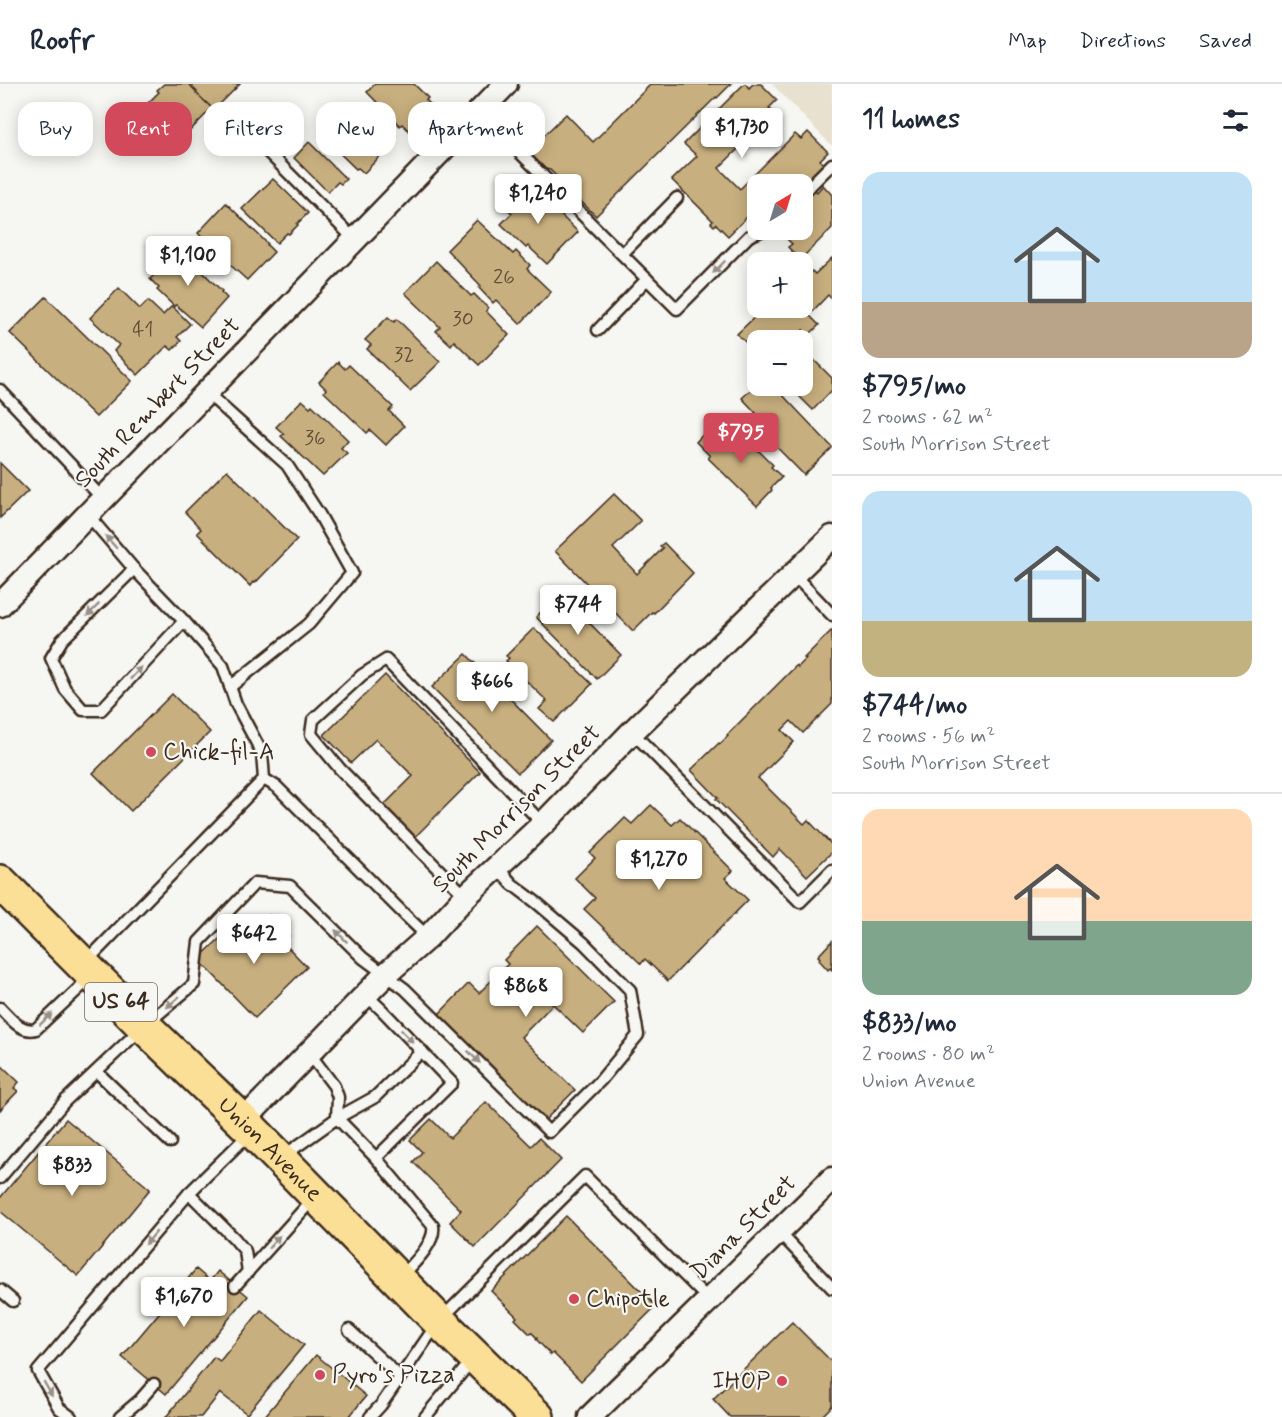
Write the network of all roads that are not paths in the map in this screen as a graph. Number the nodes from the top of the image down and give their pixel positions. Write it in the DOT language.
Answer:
graph roads {
  1 [pos="506,84"];
  2 [pos="488,102"];
  3 [pos="272,156"];
  4 [pos="436,156"];
  5 [pos="524,156"];
  6 [pos="832,164"];
  7 [pos="813,183"];
  8 [pos="677,198"];
  9 [pos="747,238"];
  10 [pos="355,240"];
  11 [pos="622,254"];
  12 [pos="647,279"];
  13 [pos="598,330"];
  14 [pos="0,390"];
  15 [pos="206,393"];
  16 [pos="95,507"];
  17 [pos="832,537"];
  18 [pos="134,569"];
  19 [pos="794,575"];
  20 [pos="0,605"];
  21 [pos="832,615"];
  22 [pos="184,621"];
  23 [pos="230,687"];
  24 [pos="632,732"];
  25 [pos="264,779"];
  26 [pos="543,824"];
  27 [pos="498,867"];
  28 [pos="832,870"];
  29 [pos="0,882"];
  30 [pos="466,896"];
  31 [pos="428,937"];
  32 [pos="88,970"];
  33 [pos="385,975"];
  34 [pos="366,995"];
  35 [pos="0,1008"];
  36 [pos="144,1026"];
  37 [pos="422,1052"];
  38 [pos="309,1053"];
  39 [pos="97,1072"];
  40 [pos="337,1118"];
  41 [pos="247,1126"];
  42 [pos="170,1142"];
  43 [pos="279,1158"];
  44 [pos="376,1158"];
  45 [pos="0,1178"];
  46 [pos="832,1179"];
  47 [pos="189,1193"];
  48 [pos="316,1195"];
  49 [pos="779,1232"];
  50 [pos="248,1272"];
  51 [pos="399,1280"];
  52 [pos="236,1286"];
  53 [pos="832,1288"];
  54 [pos="0,1290"];
  55 [pos="709,1300"];
  56 [pos="13,1301"];
  57 [pos="439,1321"];
  58 [pos="349,1330"];
  59 [pos="475,1356"];
  60 [pos="399,1377"];
  61 [pos="154,1384"];
  62 [pos="71,1417"];
  63 [pos="120,1417"];
  64 [pos="370,1417"];
  65 [pos="425,1417"];
  66 [pos="537,1417"];
  67 [pos="590,1417"];
  1 -- 2 [label="street, South Rembert Street"];
  3 -- 10 [label="lane"];
  4 -- 10 [label="street, South Rembert Street"];
  5 -- 11 [label="lane"];
  6 -- 7 [label="lane"];
  8 -- 11 [label="lane"];
  9 -- 12 [label="lane, one-way"];
  10 -- 15 [label="street, South Rembert Street"];
  11 -- 12 [label="lane"];
  12 -- 13 [label="lane"];
  14 -- 16 [label="lane"];
  15 -- 16 [label="street, South Rembert Street"];
  15 -- 23 [label="lane"];
  18 -- 16 [label="lane, one-way"];
  16 -- 20 [label="street, South Rembert Street"];
  17 -- 19 [label="street, South Morrison Street"];
  18 -- 22 [label="lane"];
  18 -- 22 [label="lane, one-way"];
  19 -- 21 [label="lane"];
  19 -- 24 [label="street, South Morrison Street"];
  22 -- 23 [label="lane"];
  23 -- 25 [label="lane"];
  24 -- 26 [label="street, South Morrison Street"];
  24 -- 28 [label="lane"];
  25 -- 31 [label="lane"];
  25 -- 32 [label="lane"];
  26 -- 27 [label="street, South Morrison Street"];
  26 -- 30 [label="lane"];
  27 -- 30 [label="street, South Morrison Street"];
  33 -- 27 [label="lane, one-way"];
  29 -- 32 [label="main road, Union Avenue / US 64"];
  30 -- 31 [label="street, South Morrison Street"];
  31 -- 33 [label="street, South Morrison Street"];
  35 -- 32 [label="lane, one-way"];
  32 -- 36 [label="main road, Union Avenue / US 64"];
  33 -- 34 [label="street, South Morrison Street"];
  33 -- 36 [label="lane, one-way"];
  34 -- 37 [label="lane, one-way"];
  34 -- 38 [label="street, South Morrison Street"];
  36 -- 39 [label="lane"];
  36 -- 41 [label="main road, Union Avenue / US 64"];
  37 -- 40 [label="lane"];
  37 -- 44 [label="lane"];
  38 -- 40 [label="lane"];
  38 -- 41 [label="street, South Morrison Street"];
  39 -- 42 [label="lane"];
  39 -- 45 [label="lane"];
  40 -- 43 [label="lane"];
  40 -- 44 [label="lane"];
  41 -- 43 [label="main road, Union Avenue / US 64"];
  41 -- 47 [label="lane"];
  43 -- 48 [label="main road, Union Avenue / US 64"];
  44 -- 51 [label="lane"];
  46 -- 49 [label="street, Diana Street"];
  47 -- 50 [label="lane"];
  47 -- 62 [label="lane, one-way"];
  50 -- 48 [label="lane, one-way"];
  48 -- 51 [label="main road, Union Avenue / US 64"];
  49 -- 53 [label="lane"];
  49 -- 55 [label="street, Diana Street"];
  50 -- 52 [label="lane"];
  51 -- 57 [label="main road, Union Avenue / US 64"];
  54 -- 56 [label="lane"];
  55 -- 57 [label="lane"];
  55 -- 67 [label="street, Diana Street"];
  57 -- 59 [label="main road, Union Avenue / US 64"];
  57 -- 60 [label="lane"];
  58 -- 60 [label="lane"];
  59 -- 65 [label="lane"];
  59 -- 66 [label="main road, Union Avenue / US 64"];
  60 -- 64 [label="lane"];
  61 -- 63 [label="lane"];
}
